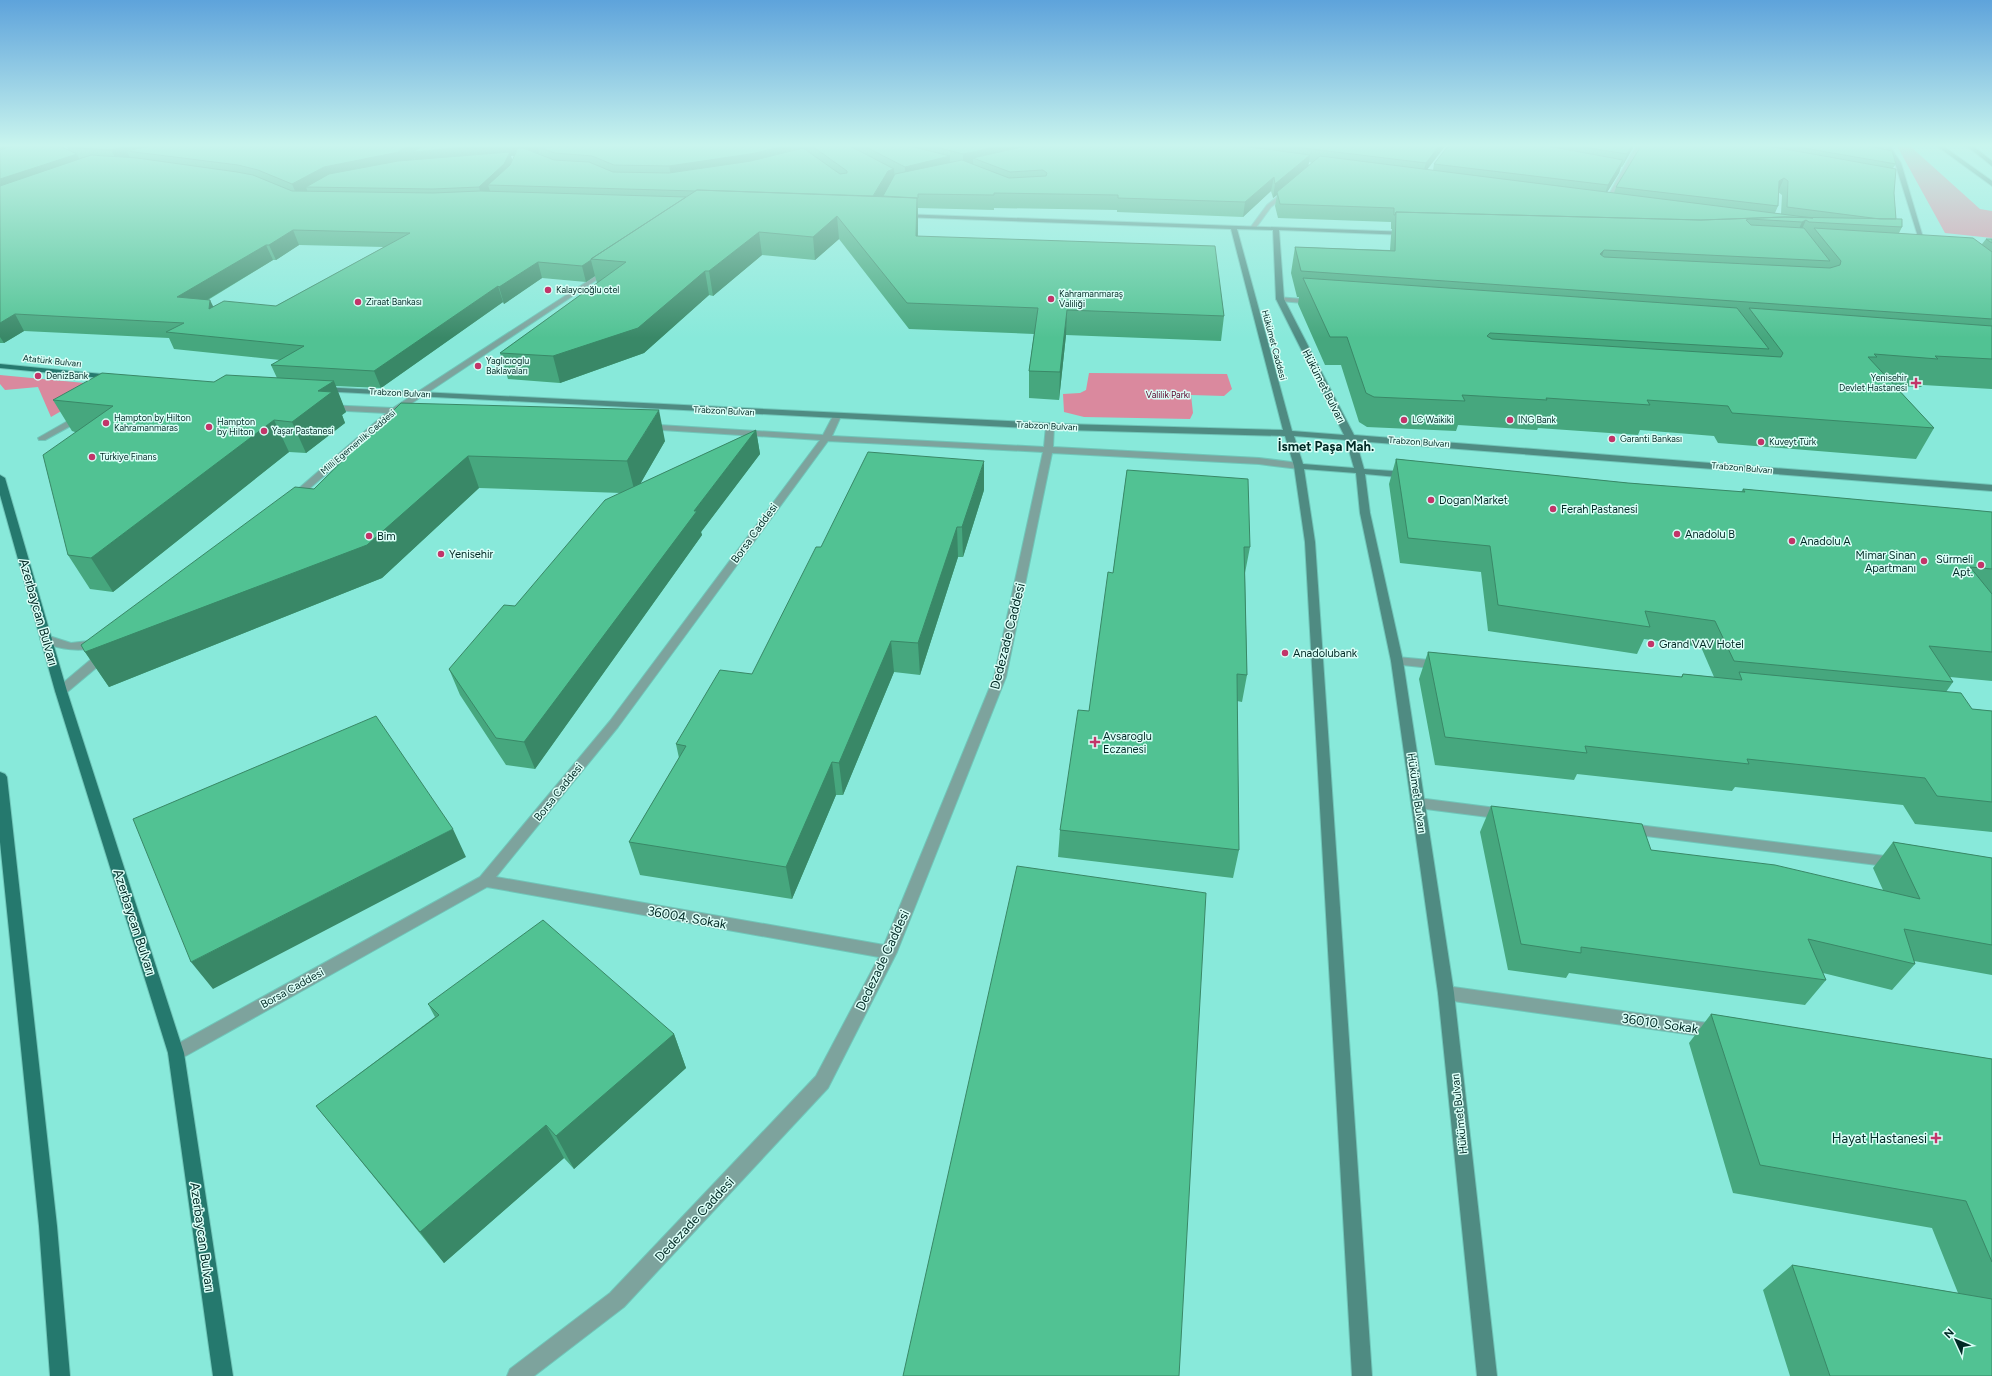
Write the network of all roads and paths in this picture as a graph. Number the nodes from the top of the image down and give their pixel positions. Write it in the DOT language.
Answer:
graph roads {
  1 [pos="1266,210"];
  2 [pos="1912,210"];
  3 [pos="893,215"];
  4 [pos="1234,228"];
  5 [pos="1253,228"];
  6 [pos="1276,229"];
  7 [pos="1411,233"];
  8 [pos="1931,243"];
  9 [pos="617,264"];
  10 [pos="1280,299"];
  11 [pos="1326,303"];
  12 [pos="0,366"];
  13 [pos="106,377"];
  14 [pos="307,388"];
  15 [pos="417,394"];
  16 [pos="315,406"];
  17 [pos="88,412"];
  18 [pos="393,412"];
  19 [pos="417,413"];
  20 [pos="837,416"];
  21 [pos="635,426"];
  22 [pos="1050,426"];
  23 [pos="1290,433"];
  24 [pos="1350,437"];
  25 [pos="42,438"];
  26 [pos="826,438"];
  27 [pos="1048,450"];
  28 [pos="1299,466"];
  29 [pos="1360,472"];
  30 [pos="1416,475"];
  31 [pos="0,478"];
  32 [pos="1992,488"];
  33 [pos="282,507"];
  34 [pos="46,639"];
  35 [pos="1397,661"];
  36 [pos="1453,666"];
  37 [pos="61,691"];
  38 [pos="0,782"];
  39 [pos="1418,803"];
  40 [pos="1520,816"];
  41 [pos="1615,827"];
  42 [pos="1906,863"];
  43 [pos="485,881"];
  44 [pos="889,952"];
  45 [pos="1446,993"];
  46 [pos="1731,1033"];
  47 [pos="176,1052"];
  48 [pos="60,1376"];
  49 [pos="223,1376"];
  50 [pos="517,1376"];
  51 [pos="1362,1376"];
  52 [pos="1487,1376"];
  1 -- 5 [label="street"];
  2 -- 8 [label="main road"];
  3 -- 4 [label="main road"];
  4 -- 5 [label="main road"];
  4 -- 23 [label="main road, Hükümet Caddesi"];
  5 -- 6 [label="main road"];
  6 -- 7 [label="main road"];
  6 -- 10 [label="main road, Hükümet Bulvarı"];
  9 -- 15 [label="street, Milli Egemenlik Caddesi"];
  10 -- 11 [label="street"];
  10 -- 24 [label="main road, Hükümet Bulvarı"];
  12 -- 13 [label="main road, Atatürk Bulvarı"];
  14 -- 15 [label="main road, Trabzon Bulvarı"];
  15 -- 18 [label="street, Milli Egemenlik Caddesi"];
  15 -- 20 [label="main road, Trabzon Bulvarı"];
  16 -- 18 [label="street, Trabzon Bulvarı"];
  17 -- 25 [label="street"];
  18 -- 19 [label="street, Trabzon Bulvarı"];
  18 -- 33 [label="street, Milli Egemenlik Caddesi"];
  20 -- 22 [label="main road, Trabzon Bulvarı"];
  20 -- 26 [label="street, Borsa Caddesi"];
  21 -- 26 [label="street, Trabzon Bulvarı"];
  22 -- 23 [label="main road, Trabzon Bulvarı"];
  22 -- 27 [label="street, Dedezade Caddesi"];
  23 -- 24 [label="main road, Trabzon Bulvarı"];
  23 -- 28 [label="main road, Hükümet Caddesi"];
  24 -- 29 [label="main road, Hükümet Bulvarı"];
  24 -- 32 [label="main road, Trabzon Bulvarı"];
  26 -- 27 [label="street, Trabzon Bulvarı"];
  26 -- 43 [label="street, Borsa Caddesi"];
  27 -- 28 [label="street, Trabzon Bulvarı"];
  27 -- 44 [label="street, Dedezade Caddesi"];
  28 -- 29 [label="main road, Trabzon Bulvarı"];
  28 -- 51 [label="main road"];
  29 -- 30 [label="main road, Trabzon Bulvarı"];
  29 -- 35 [label="main road, Hükümet Bulvarı"];
  31 -- 34 [label="main road, Azerbaycan Bulvarı"];
  34 -- 37 [label="main road, Azerbaycan Bulvarı"];
  34 -- 37 [label="street"];
  35 -- 36 [label="street"];
  35 -- 39 [label="main road, Hükümet Bulvarı"];
  37 -- 47 [label="main road, Azerbaycan Bulvarı"];
  38 -- 48 [label="main road"];
  39 -- 40 [label="street"];
  39 -- 45 [label="main road, Hükümet Bulvarı"];
  41 -- 42 [label="street"];
  43 -- 44 [label="street, 36004. Sokak"];
  43 -- 47 [label="street, Borsa Caddesi"];
  44 -- 50 [label="street, Dedezade Caddesi"];
  45 -- 46 [label="street, 36010. Sokak"];
  45 -- 52 [label="main road, Hükümet Bulvarı"];
  47 -- 49 [label="main road, Azerbaycan Bulvarı"];
}
